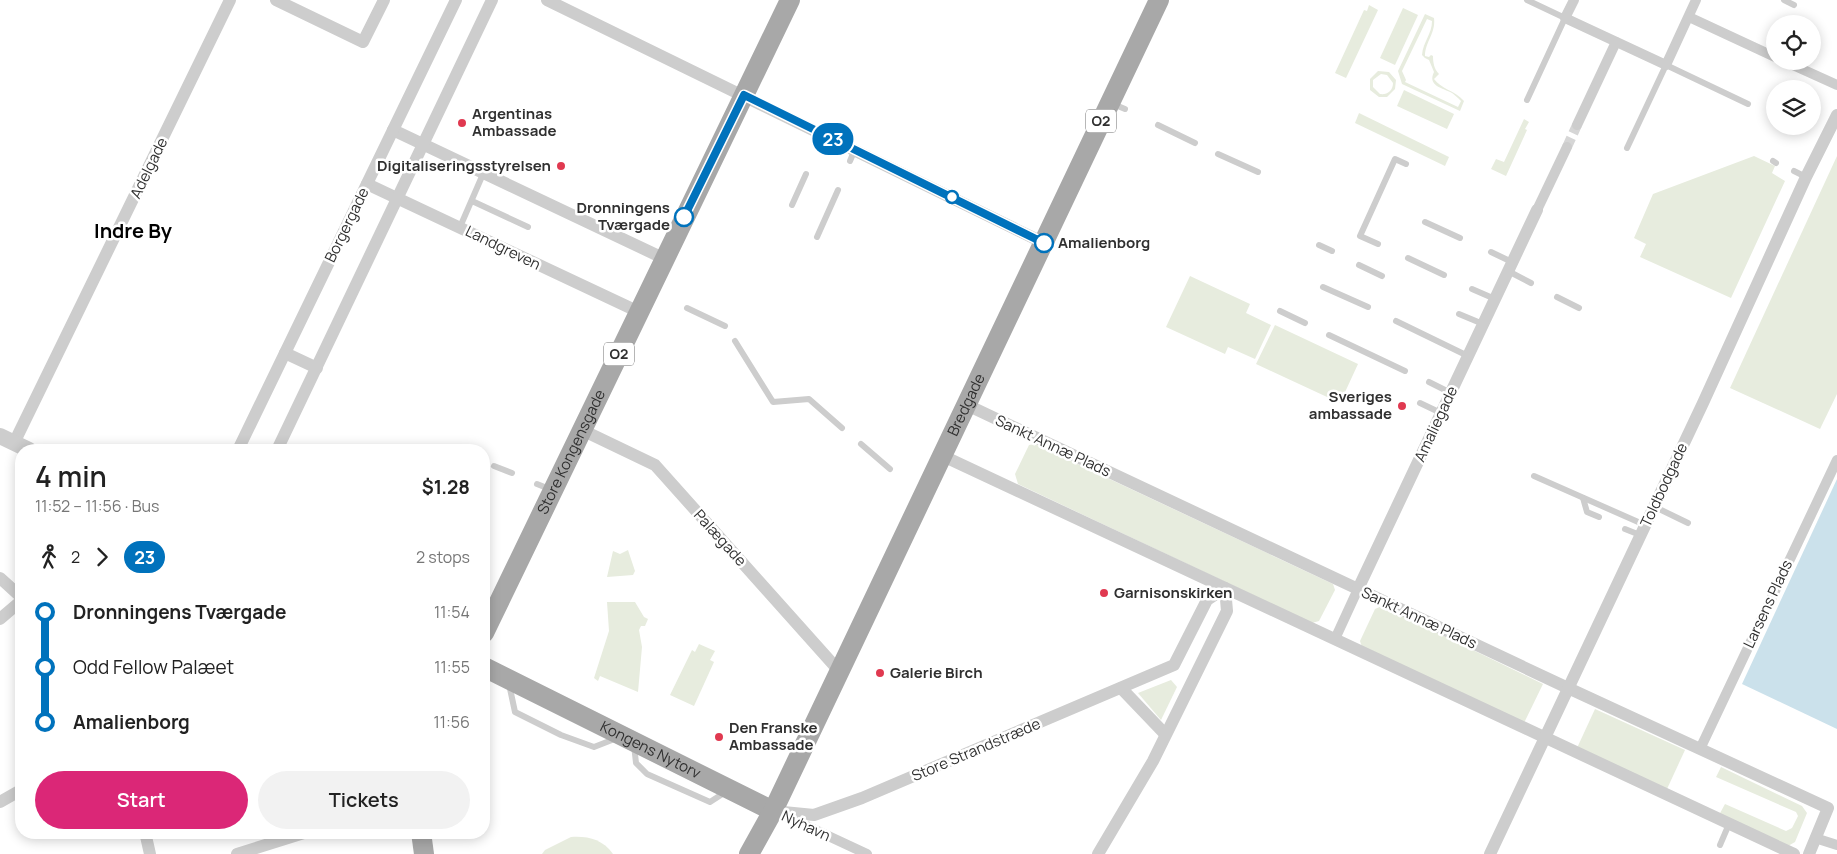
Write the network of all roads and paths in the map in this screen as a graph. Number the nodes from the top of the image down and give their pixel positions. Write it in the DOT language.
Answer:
graph roads {
  1 [pos="230,0"];
  2 [pos="276,0"];
  3 [pos="384,0"];
  4 [pos="456,0"];
  5 [pos="492,0"];
  6 [pos="547,0"];
  7 [pos="790,0"];
  8 [pos="1159,0"];
  9 [pos="1527,0"];
  10 [pos="1574,0"];
  11 [pos="1696,0"];
  12 [pos="1784,0"];
  13 [pos="1794,4"];
  14 [pos="1688,16"];
  15 [pos="1565,18"];
  16 [pos="1616,42"];
  17 [pos="1766,54"];
  18 [pos="1666,65"];
  19 [pos="1804,70"];
  20 [pos="1837,85"];
  21 [pos="744,95"];
  22 [pos="1527,100"];
  23 [pos="1748,104"];
  24 [pos="1837,116"];
  25 [pos="1158,125"];
  26 [pos="1577,125"];
  27 [pos="392,130"];
  28 [pos="1195,143"];
  29 [pos="423,145"];
  30 [pos="1567,147"];
  31 [pos="1627,148"];
  32 [pos="1218,154"];
  33 [pos="1406,164"];
  34 [pos="1794,171"];
  35 [pos="1258,172"];
  36 [pos="483,174"];
  37 [pos="806,174"];
  38 [pos="1806,177"];
  39 [pos="366,184"];
  40 [pos="838,190"];
  41 [pos="399,198"];
  42 [pos="472,201"];
  43 [pos="792,205"];
  44 [pos="1537,210"];
  45 [pos="1425,222"];
  46 [pos="460,227"];
  47 [pos="528,227"];
  48 [pos="817,237"];
  49 [pos="1460,238"];
  50 [pos="1044,243"];
  51 [pos="1378,244"];
  52 [pos="1319,245"];
  53 [pos="1332,251"];
  54 [pos="1490,252"];
  55 [pos="1408,258"];
  56 [pos="665,259"];
  57 [pos="1359,265"];
  58 [pos="1510,267"];
  59 [pos="1444,275"];
  60 [pos="1382,276"];
  61 [pos="1531,283"];
  62 [pos="1323,287"];
  63 [pos="1472,289"];
  64 [pos="1557,297"];
  65 [pos="1495,299"];
  66 [pos="1368,307"];
  67 [pos="687,308"];
  68 [pos="1579,308"];
  69 [pos="1280,311"];
  70 [pos="639,312"];
  71 [pos="1459,314"];
  72 [pos="1396,321"];
  73 [pos="1305,323"];
  74 [pos="1483,324"];
  75 [pos="725,326"];
  76 [pos="1329,335"];
  77 [pos="734,341"];
  78 [pos="285,353"];
  79 [pos="1468,356"];
  80 [pos="316,368"];
  81 [pos="1405,371"];
  82 [pos="1429,382"];
  83 [pos="1451,393"];
  84 [pos="1420,402"];
  85 [pos="967,405"];
  86 [pos="1441,413"];
  87 [pos="842,428"];
  88 [pos="582,430"];
  89 [pos="7,439"];
  90 [pos="241,444"];
  91 [pos="280,444"];
  92 [pos="861,444"];
  93 [pos="943,456"];
  94 [pos="1837,460"];
  95 [pos="494,466"];
  96 [pos="890,469"];
  97 [pos="512,473"];
  98 [pos="1534,476"];
  99 [pos="1583,498"];
  100 [pos="1653,506"];
  101 [pos="1599,517"];
  102 [pos="1688,524"];
  103 [pos="1625,529"];
  104 [pos="1642,530"];
  105 [pos="0,578"];
  106 [pos="1225,588"];
  107 [pos="1358,589"];
  108 [pos="15,591"];
  109 [pos="15,606"];
  110 [pos="0,619"];
  111 [pos="490,619"];
  112 [pos="1335,639"];
  113 [pos="1174,665"];
  114 [pos="490,670"];
  115 [pos="840,672"];
  116 [pos="1194,675"];
  117 [pos="508,679"];
  118 [pos="1120,688"];
  119 [pos="1568,688"];
  120 [pos="1165,734"];
  121 [pos="628,738"];
  122 [pos="1544,739"];
  123 [pos="1700,748"];
  124 [pos="15,793"];
  125 [pos="0,802"];
  126 [pos="774,811"];
  127 [pos="1729,824"];
  128 [pos="1815,838"];
  129 [pos="147,839"];
  130 [pos="285,839"];
  131 [pos="422,839"];
  132 [pos="1720,845"];
  133 [pos="1837,845"];
  134 [pos="150,854"];
  135 [pos="237,854"];
  136 [pos="424,854"];
  137 [pos="749,854"];
  138 [pos="867,854"];
  139 [pos="1098,854"];
  140 [pos="1490,854"];
  141 [pos="1794,854"];
  142 [pos="1808,854"];
  1 -- 89 [label="street, Adelgade"];
  2 -- 3 [label="street"];
  4 -- 27 [label="street, Borgergade"];
  5 -- 29 [label="street"];
  6 -- 21 [label="street"];
  7 -- 21 [label="main road, Store Kongensgade / O2"];
  8 -- 50 [label="main road, Bredgade / O2"];
  9 -- 15 [label="lane"];
  10 -- 15 [label="street"];
  11 -- 14 [label="street"];
  12 -- 13 [label="lane"];
  14 -- 17 [label="street"];
  14 -- 18 [label="street"];
  15 -- 16 [label="street"];
  15 -- 22 [label="lane"];
  16 -- 18 [label="street"];
  16 -- 26 [label="street"];
  18 -- 23 [label="lane"];
  18 -- 31 [label="lane"];
  19 -- 20 [label="street"];
  21 -- 50 [label="street"];
  21 -- 56 [label="main road, Store Kongensgade / O2"];
  24 -- 38 [label="street, Toldbodgade"];
  25 -- 28 [label="lane"];
  27 -- 29 [label="street"];
  27 -- 39 [label="street, Borgergade"];
  29 -- 36 [label="street"];
  29 -- 41 [label="street"];
  30 -- 44 [label="street"];
  32 -- 35 [label="lane"];
  33 -- 51 [label="lane"];
  34 -- 38 [label="lane"];
  36 -- 42 [label="lane"];
  36 -- 56 [label="street"];
  37 -- 43 [label="lane"];
  38 -- 100 [label="street, Toldbodgade"];
  39 -- 41 [label="street, Landgreven"];
  39 -- 78 [label="street, Borgergade"];
  40 -- 48 [label="lane"];
  41 -- 46 [label="street, Landgreven"];
  41 -- 80 [label="street"];
  42 -- 46 [label="lane"];
  42 -- 47 [label="lane"];
  44 -- 58 [label="street, Amaliegade"];
  45 -- 49 [label="lane"];
  46 -- 70 [label="street, Landgreven"];
  50 -- 85 [label="main road, Bredgade / O2"];
  52 -- 53 [label="lane"];
  54 -- 58 [label="lane"];
  55 -- 59 [label="lane"];
  56 -- 70 [label="main road, Store Kongensgade / O2"];
  57 -- 60 [label="lane"];
  58 -- 61 [label="lane"];
  58 -- 65 [label="street, Amaliegade"];
  62 -- 66 [label="lane"];
  63 -- 65 [label="lane"];
  64 -- 68 [label="lane"];
  65 -- 74 [label="street, Amaliegade"];
  67 -- 75 [label="lane"];
  69 -- 73 [label="lane"];
  70 -- 88 [label="main road, Store Kongensgade / O2"];
  71 -- 74 [label="lane"];
  72 -- 79 [label="lane"];
  74 -- 79 [label="street, Amaliegade"];
  76 -- 81 [label="lane"];
  77 -- 87 [label="lane"];
  78 -- 80 [label="street"];
  78 -- 90 [label="street, Borgergade"];
  79 -- 83 [label="street, Amaliegade"];
  80 -- 91 [label="street"];
  82 -- 83 [label="lane"];
  83 -- 86 [label="street, Amaliegade"];
  84 -- 86 [label="lane"];
  85 -- 93 [label="main road, Bredgade / O2"];
  85 -- 107 [label="street, Sankt Annæ Plads"];
  86 -- 107 [label="street, Amaliegade"];
  88 -- 111 [label="main road, Store Kongensgade / O2"];
  88 -- 115 [label="street, Palægade"];
  92 -- 96 [label="lane"];
  93 -- 106 [label="street"];
  93 -- 115 [label="main road, Bredgade / O2"];
  94 -- 123 [label="street, Larsens Plads"];
  95 -- 97 [label="lane"];
  98 -- 99 [label="lane"];
  99 -- 101 [label="lane"];
  99 -- 104 [label="lane"];
  100 -- 102 [label="lane"];
  100 -- 104 [label="street, Toldbodgade"];
  103 -- 104 [label="lane"];
  104 -- 119 [label="street, Toldbodgade"];
  105 -- 108 [label="street"];
  106 -- 112 [label="street"];
  106 -- 113 [label="street"];
  106 -- 116 [label="street"];
  107 -- 112 [label="street, Amaliegade"];
  107 -- 119 [label="street, Sankt Annæ Plads"];
  109 -- 110 [label="street"];
  112 -- 122 [label="street"];
  113 -- 116 [label="street"];
  113 -- 118 [label="street, Store Strandstræde"];
  114 -- 117 [label="main road, Kongens Nytorv"];
  115 -- 126 [label="main road, Bredgade / O2"];
  116 -- 120 [label="street"];
  117 -- 121 [label="main road, Kongens Nytorv"];
  117 -- 121 [label="lane"];
  118 -- 120 [label="street"];
  118 -- 126 [label="street, Store Strandstræde"];
  119 -- 122 [label="street, Toldbodgade"];
  119 -- 123 [label="street, Sankt Annæ Plads"];
  120 -- 139 [label="street"];
  121 -- 126 [label="main road, Kongens Nytorv"];
  122 -- 127 [label="street"];
  122 -- 140 [label="street, Toldbodgade"];
  123 -- 128 [label="street, Sankt Annæ Plads"];
  124 -- 125 [label="street"];
  126 -- 137 [label="main road, O2"];
  126 -- 138 [label="street, Nyhavn"];
  127 -- 132 [label="lane"];
  127 -- 141 [label="street"];
  128 -- 133 [label="street"];
  128 -- 142 [label="street, Sankt Annæ Plads"];
  129 -- 134 [label="street"];
  130 -- 135 [label="street"];
  131 -- 136 [label="main road"];
}
